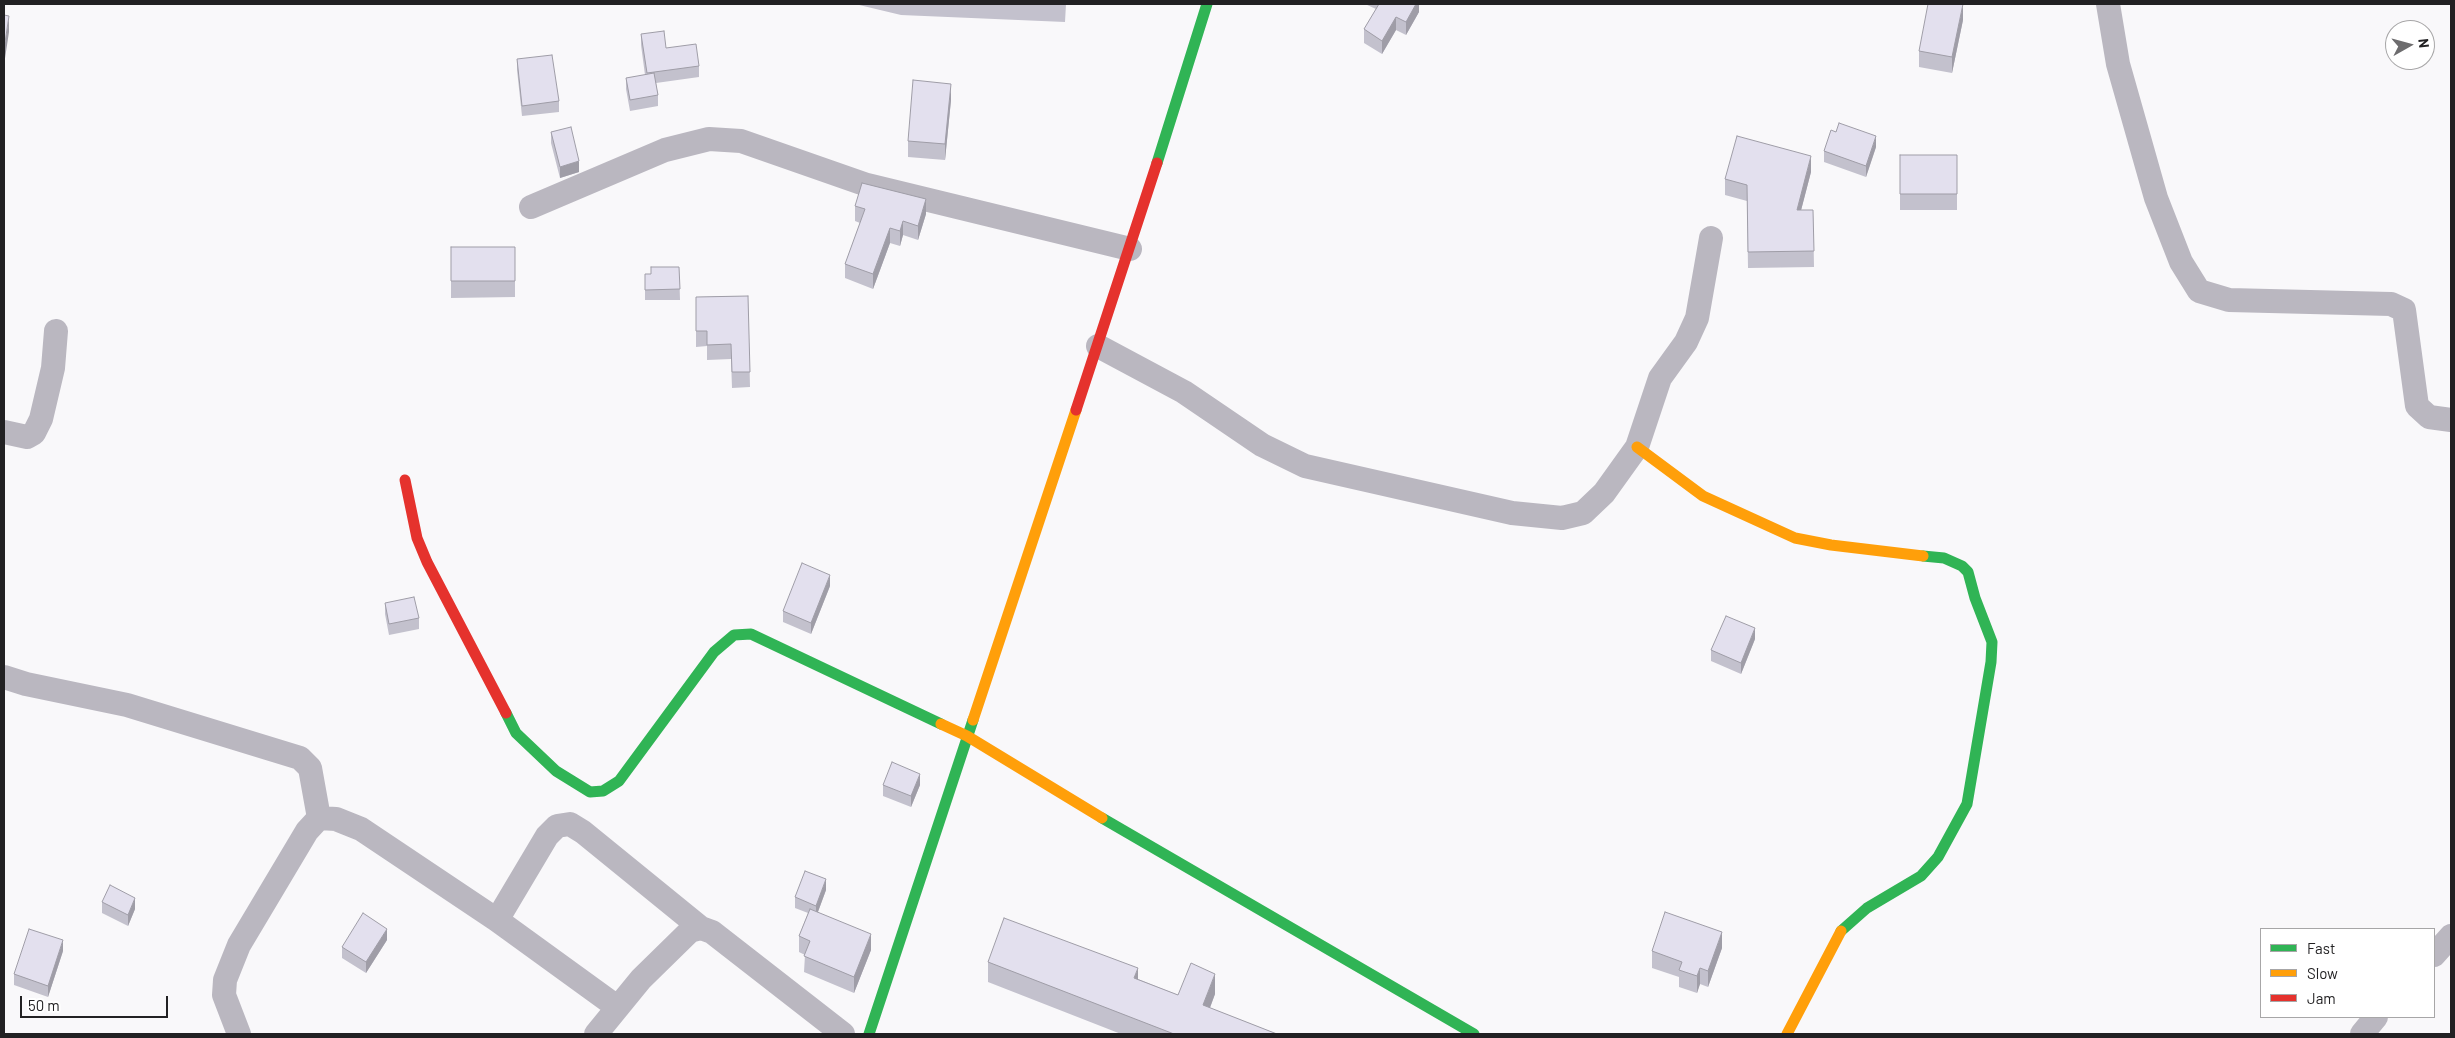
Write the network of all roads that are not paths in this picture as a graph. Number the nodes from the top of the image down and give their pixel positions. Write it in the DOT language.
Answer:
graph roads {
  1 [pos="1207,4"];
  2 [pos="2108,4"];
  3 [pos="531,207"];
  4 [pos="1711,238"];
  5 [pos="1130,249"];
  6 [pos="56,331"];
  7 [pos="1098,346"];
  8 [pos="2451,420"];
  9 [pos="4,432"];
  10 [pos="1637,447"];
  11 [pos="405,480"];
  12 [pos="4,677"];
  13 [pos="967,736"];
  14 [pos="319,818"];
  15 [pos="496,920"];
  16 [pos="701,928"];
  17 [pos="2451,936"];
  18 [pos="2435,954"];
  19 [pos="617,1007"];
  20 [pos="239,1034"];
  21 [pos="596,1034"];
  22 [pos="843,1034"];
  23 [pos="869,1034"];
  24 [pos="1474,1034"];
  25 [pos="1787,1034"];
  1 -- 5 [label="street"];
  2 -- 8 [label="street"];
  3 -- 5 [label="street"];
  4 -- 10 [label="street"];
  5 -- 7 [label="street"];
  6 -- 9 [label="street"];
  7 -- 10 [label="street"];
  7 -- 13 [label="street"];
  10 -- 25 [label="street"];
  11 -- 13 [label="street"];
  12 -- 14 [label="street"];
  13 -- 23 [label="street"];
  13 -- 24 [label="street"];
  14 -- 15 [label="street"];
  14 -- 20 [label="street"];
  15 -- 16 [label="street"];
  15 -- 19 [label="street"];
  16 -- 19 [label="street"];
  16 -- 22 [label="street"];
  17 -- 18 [label="street"];
  19 -- 21 [label="street"];
}
